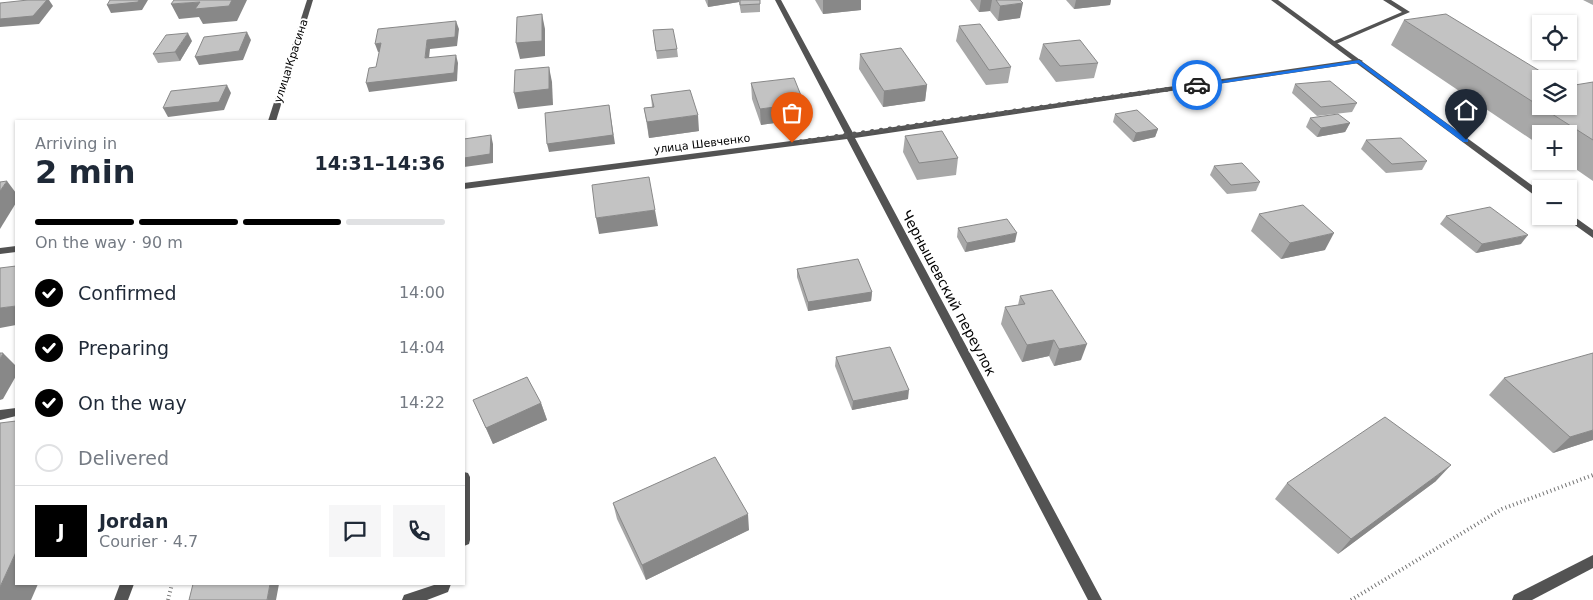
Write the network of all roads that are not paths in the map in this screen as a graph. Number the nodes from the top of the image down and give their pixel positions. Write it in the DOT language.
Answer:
graph roads {
  1 [pos="310,0"];
  2 [pos="778,0"];
  3 [pos="1274,0"];
  4 [pos="1386,0"];
  5 [pos="1334,43"];
  6 [pos="1359,61"];
  7 [pos="272,120"];
  8 [pos="850,136"];
  9 [pos="465,186"];
  10 [pos="1532,189"];
  11 [pos="1577,223"];
  12 [pos="1593,235"];
  13 [pos="15,249"];
  14 [pos="0,252"];
  15 [pos="15,412"];
  16 [pos="0,415"];
  17 [pos="1593,561"];
  18 [pos="127,585"];
  19 [pos="444,585"];
  20 [pos="122,600"];
  21 [pos="409,600"];
  22 [pos="1095,600"];
  23 [pos="1519,600"];
  1 -- 7 [label="street, улица Красина"];
  2 -- 8 [label="street, Чернышевский переулок"];
  3 -- 5 [label="street"];
  4 -- 5 [label="street"];
  5 -- 6 [label="street"];
  6 -- 8 [label="street, улица Шевченко"];
  6 -- 10 [label="street"];
  8 -- 9 [label="street, улица Шевченко"];
  8 -- 22 [label="street, Чернышевский переулок"];
  11 -- 12 [label="street"];
  13 -- 14 [label="street"];
  15 -- 16 [label="street"];
  17 -- 23 [label="street"];
  18 -- 20 [label="street"];
  19 -- 21 [label="street"];
}
